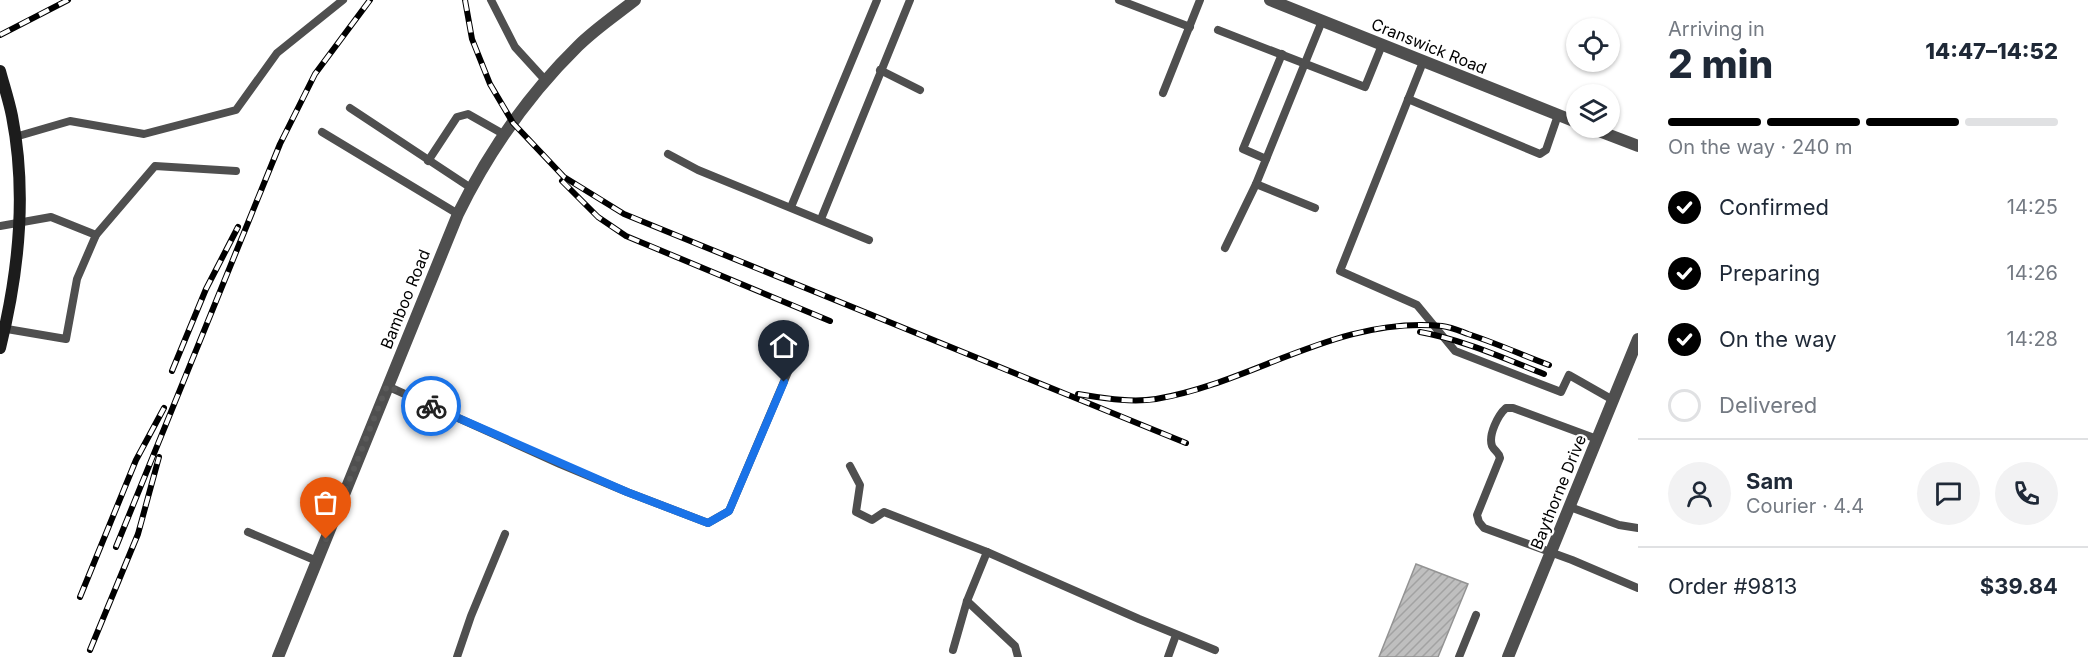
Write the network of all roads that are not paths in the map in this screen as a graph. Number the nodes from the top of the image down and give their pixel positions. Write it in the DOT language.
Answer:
graph roads {
  1 [pos="343,0"];
  2 [pos="491,0"];
  3 [pos="635,0"];
  4 [pos="877,0"];
  5 [pos="910,0"];
  6 [pos="1119,0"];
  7 [pos="1200,0"];
  8 [pos="1272,0"];
  9 [pos="1322,21"];
  10 [pos="1190,27"];
  11 [pos="1218,30"];
  12 [pos="1382,45"];
  13 [pos="1282,54"];
  14 [pos="1423,62"];
  15 [pos="1305,63"];
  16 [pos="880,70"];
  17 [pos="0,71"];
  18 [pos="546,81"];
  19 [pos="920,90"];
  20 [pos="1163,93"];
  21 [pos="1408,99"];
  22 [pos="350,108"];
  23 [pos="1558,115"];
  24 [pos="1566,118"];
  25 [pos="322,132"];
  26 [pos="505,135"];
  27 [pos="15,137"];
  28 [pos="1618,138"];
  29 [pos="1638,146"];
  30 [pos="668,154"];
  31 [pos="1266,159"];
  32 [pos="428,160"];
  33 [pos="236,171"];
  34 [pos="1256,184"];
  35 [pos="471,188"];
  36 [pos="791,207"];
  37 [pos="1316,208"];
  38 [pos="458,214"];
  39 [pos="821,219"];
  40 [pos="20,223"];
  41 [pos="0,226"];
  42 [pos="96,235"];
  43 [pos="869,240"];
  44 [pos="1225,248"];
  45 [pos="2,328"];
  46 [pos="802,339"];
  47 [pos="1638,339"];
  48 [pos="0,348"];
  49 [pos="387,386"];
  50 [pos="1613,400"];
  51 [pos="1597,439"];
  52 [pos="850,466"];
  53 [pos="1570,507"];
  54 [pos="1638,528"];
  55 [pos="249,532"];
  56 [pos="504,534"];
  57 [pos="987,552"];
  58 [pos="1551,553"];
  59 [pos="317,561"];
  60 [pos="1638,588"];
  61 [pos="968,601"];
  62 [pos="1476,615"];
  63 [pos="1176,634"];
  64 [pos="1215,650"];
  65 [pos="953,651"];
  66 [pos="278,657"];
  67 [pos="457,657"];
  68 [pos="1018,657"];
  69 [pos="1168,657"];
  70 [pos="1459,657"];
  71 [pos="1508,657"];
  1 -- 27 [label="lane"];
  2 -- 18 [label="lane"];
  3 -- 18 [label="street, Bamboo Road"];
  4 -- 36 [label="lane"];
  5 -- 16 [label="lane"];
  6 -- 10 [label="lane"];
  7 -- 10 [label="lane"];
  8 -- 9 [label="street, Cranswick Road"];
  9 -- 12 [label="street, Cranswick Road"];
  9 -- 15 [label="lane"];
  10 -- 20 [label="lane"];
  11 -- 13 [label="lane"];
  12 -- 14 [label="street, Cranswick Road"];
  12 -- 15 [label="lane"];
  13 -- 15 [label="lane"];
  13 -- 31 [label="lane"];
  14 -- 21 [label="lane"];
  14 -- 23 [label="street, Cranswick Road"];
  15 -- 31 [label="lane"];
  16 -- 19 [label="lane"];
  16 -- 39 [label="lane"];
  17 -- 27 [label="main road"];
  18 -- 26 [label="street, Bamboo Road"];
  21 -- 23 [label="lane"];
  21 -- 50 [label="lane"];
  22 -- 32 [label="lane"];
  23 -- 24 [label="street, Cranswick Road"];
  25 -- 38 [label="lane"];
  26 -- 32 [label="lane"];
  26 -- 35 [label="street, Bamboo Road"];
  27 -- 40 [label="main road"];
  28 -- 29 [label="street"];
  30 -- 36 [label="lane"];
  31 -- 34 [label="lane"];
  32 -- 35 [label="lane"];
  33 -- 42 [label="lane"];
  34 -- 37 [label="lane"];
  34 -- 44 [label="lane"];
  35 -- 38 [label="street, Bamboo Road"];
  36 -- 39 [label="lane"];
  38 -- 49 [label="street, Bamboo Road"];
  39 -- 43 [label="lane"];
  40 -- 41 [label="lane"];
  40 -- 42 [label="lane"];
  40 -- 45 [label="main road"];
  42 -- 45 [label="lane"];
  45 -- 48 [label="main road"];
  46 -- 49 [label="lane"];
  47 -- 50 [label="street, Baythorne Drive"];
  49 -- 59 [label="street, Bamboo Road"];
  50 -- 51 [label="street, Baythorne Drive"];
  51 -- 53 [label="street, Baythorne Drive"];
  51 -- 58 [label="lane"];
  52 -- 57 [label="lane"];
  53 -- 54 [label="lane"];
  53 -- 58 [label="street, Baythorne Drive"];
  55 -- 59 [label="lane"];
  56 -- 67 [label="lane"];
  57 -- 61 [label="lane"];
  57 -- 63 [label="lane"];
  58 -- 60 [label="lane"];
  58 -- 71 [label="street, Baythorne Drive"];
  59 -- 66 [label="street, Bamboo Road"];
  61 -- 65 [label="lane"];
  61 -- 68 [label="lane"];
  62 -- 70 [label="lane"];
  63 -- 64 [label="lane"];
  63 -- 69 [label="lane"];
}
